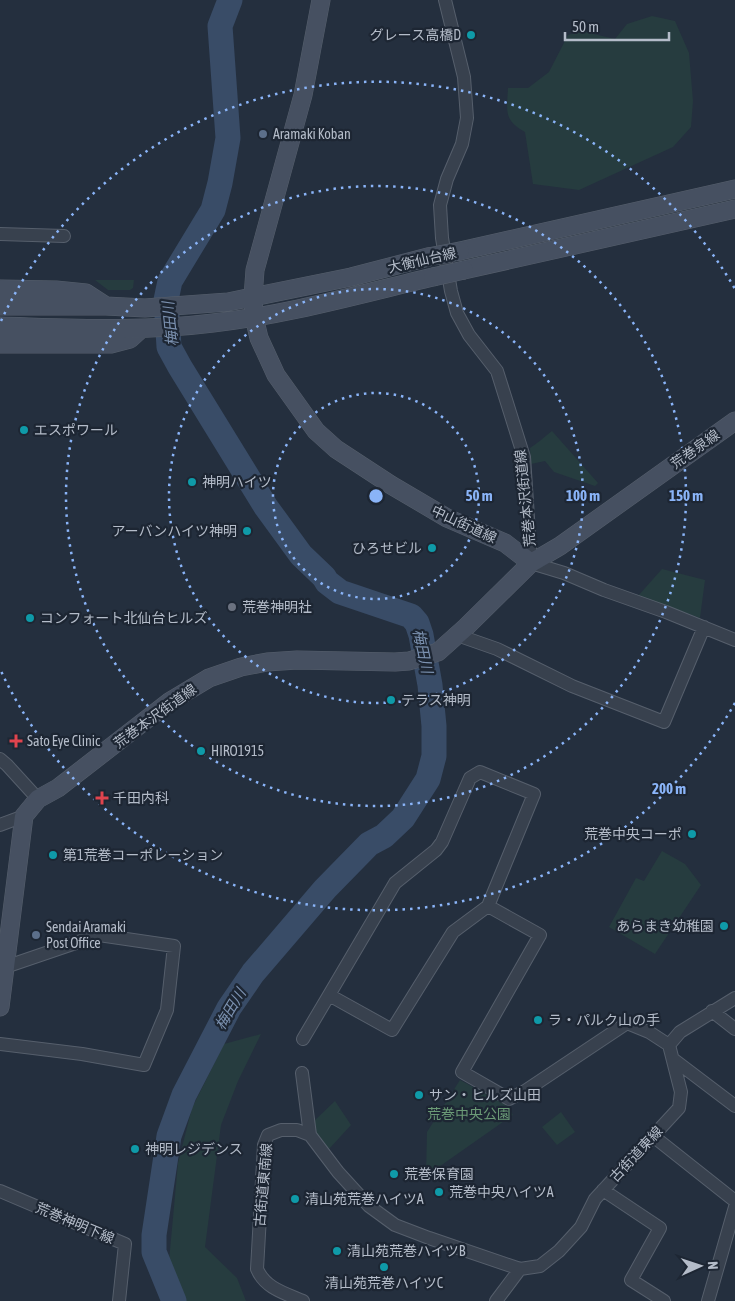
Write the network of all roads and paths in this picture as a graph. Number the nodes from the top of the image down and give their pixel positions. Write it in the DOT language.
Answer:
graph roads {
  1 [pos="321,0"];
  2 [pos="445,0"];
  3 [pos="735,189"];
  4 [pos="735,209"];
  5 [pos="0,234"];
  6 [pos="64,236"];
  7 [pos="0,289"];
  8 [pos="253,297"];
  9 [pos="0,306"];
  10 [pos="106,306"];
  11 [pos="254,317"];
  12 [pos="0,326"];
  13 [pos="149,328"];
  14 [pos="0,344"];
  15 [pos="735,421"];
  16 [pos="531,563"];
  17 [pos="704,627"];
  18 [pos="457,635"];
  19 [pos="735,640"];
  20 [pos="0,759"];
  21 [pos="38,799"];
  22 [pos="24,816"];
  23 [pos="0,824"];
  24 [pos="488,906"];
  25 [pos="5,967"];
  26 [pos="329,995"];
  27 [pos="735,998"];
  28 [pos="0,1007"];
  29 [pos="712,1011"];
  30 [pos="735,1029"];
  31 [pos="303,1039"];
  32 [pos="0,1044"];
  33 [pos="669,1045"];
  34 [pos="673,1059"];
  35 [pos="302,1073"];
  36 [pos="735,1106"];
  37 [pos="310,1134"];
  38 [pos="653,1136"];
  39 [pos="603,1190"];
  40 [pos="0,1191"];
  41 [pos="735,1201"];
  42 [pos="735,1207"];
  43 [pos="520,1269"];
  44 [pos="119,1301"];
  45 [pos="302,1301"];
  46 [pos="496,1301"];
  47 [pos="664,1301"];
  48 [pos="708,1301"];
  1 -- 8 [label="street, 中山街道線"];
  2 -- 16 [label="street, 荒巻本沢街道線"];
  3 -- 8 [label="street, 大衡仙台線, bridge"];
  4 -- 11 [label="street, 大衡仙台線, bridge"];
  5 -- 6 [label="street"];
  7 -- 10 [label="street"];
  8 -- 10 [label="street, 大衡仙台線"];
  8 -- 11 [label="street, 中山街道線"];
  9 -- 10 [label="street, 大衡仙台線"];
  11 -- 13 [label="street, 大衡仙台線"];
  11 -- 16 [label="street, 中山街道線"];
  12 -- 13 [label="street, 大衡仙台線"];
  13 -- 14 [label="street, 大衡仙台線"];
  15 -- 16 [label="street, 荒巻泉線"];
  16 -- 17 [label="street, 中山街道線"];
  16 -- 18 [label="street, 荒巻本沢街道線"];
  17 -- 18 [label="street"];
  17 -- 19 [label="street, 中山街道線"];
  18 -- 21 [label="street, 荒巻本沢街道線"];
  20 -- 21 [label="street"];
  21 -- 22 [label="street, 荒巻本沢街道線"];
  22 -- 23 [label="street"];
  22 -- 25 [label="street"];
  24 -- 26 [label="street"];
  24 -- 26 [label="street"];
  24 -- 33 [label="street"];
  25 -- 28 [label="street"];
  25 -- 32 [label="street"];
  26 -- 31 [label="street"];
  27 -- 29 [label="street"];
  29 -- 30 [label="street"];
  29 -- 33 [label="street"];
  33 -- 34 [label="street, 古街道東線"];
  34 -- 36 [label="street"];
  34 -- 38 [label="street, 古街道東線"];
  35 -- 37 [label="street"];
  37 -- 43 [label="street"];
  37 -- 45 [label="street, 古街道東南線"];
  38 -- 39 [label="street, 古街道東線"];
  38 -- 41 [label="street"];
  39 -- 43 [label="street, 古街道東線"];
  39 -- 47 [label="street"];
  40 -- 44 [label="street, 荒巻神明下線"];
  42 -- 48 [label="street"];
  43 -- 46 [label="street"];
}
